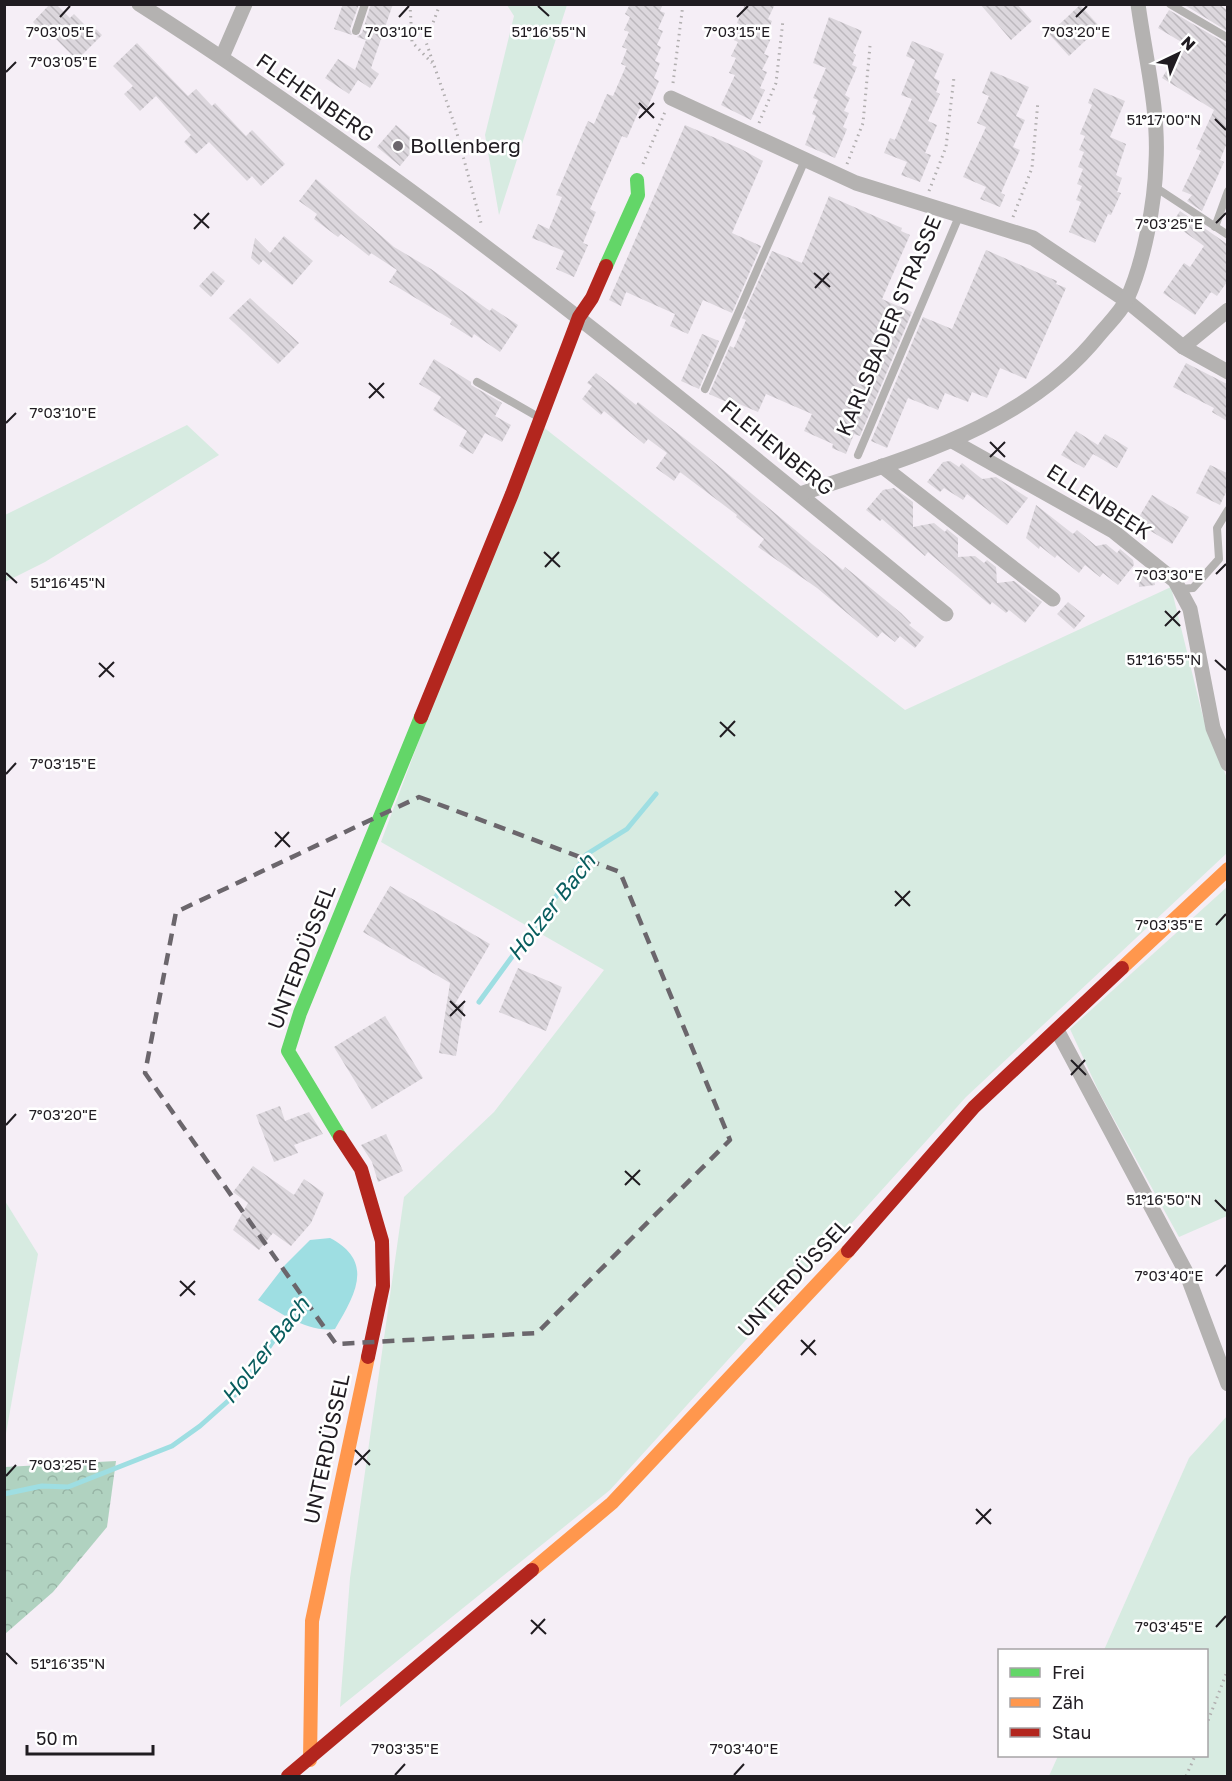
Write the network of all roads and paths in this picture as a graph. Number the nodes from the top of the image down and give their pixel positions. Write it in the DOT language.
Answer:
graph roads {
  1 [pos="139,4"];
  2 [pos="245,4"];
  3 [pos="365,4"];
  4 [pos="410,4"];
  5 [pos="440,4"];
  6 [pos="1138,4"];
  7 [pos="1170,4"];
  8 [pos="783,20"];
  9 [pos="356,31"];
  10 [pos="1227,38"];
  11 [pos="870,46"];
  12 [pos="222,57"];
  13 [pos="436,73"];
  14 [pos="954,77"];
  15 [pos="671,98"];
  16 [pos="1038,101"];
  17 [pos="753,136"];
  18 [pos="805,160"];
  19 [pos="842,176"];
  20 [pos="637,180"];
  21 [pos="1154,186"];
  22 [pos="1227,190"];
  23 [pos="924,203"];
  24 [pos="960,214"];
  25 [pos="1215,226"];
  26 [pos="1008,230"];
  27 [pos="1226,232"];
  28 [pos="483,245"];
  29 [pos="1127,301"];
  30 [pos="1227,310"];
  31 [pos="579,317"];
  32 [pos="1183,347"];
  33 [pos="1227,372"];
  34 [pos="477,382"];
  35 [pos="705,389"];
  36 [pos="540,418"];
  37 [pos="954,442"];
  38 [pos="858,455"];
  39 [pos="882,466"];
  40 [pos="800,494"];
  41 [pos="1227,510"];
  42 [pos="1180,589"];
  43 [pos="1053,599"];
  44 [pos="946,614"];
  45 [pos="1227,764"];
  46 [pos="1227,869"];
  47 [pos="1057,1030"];
  48 [pos="1227,1384"];
  49 [pos="1227,1669"];
  50 [pos="1208,1720"];
  51 [pos="1194,1757"];
  52 [pos="310,1760"];
  53 [pos="288,1776"];
  54 [pos="1186,1776"];
  1 -- 12 [label="street, FLEHENBERG"];
  2 -- 12 [label="street"];
  3 -- 9 [label="lane"];
  4 -- 13 [label="path"];
  5 -- 13 [label="path"];
  6 -- 21 [label="street"];
  7 -- 10 [label="lane"];
  8 -- 17 [label="path"];
  11 -- 19 [label="path"];
  12 -- 28 [label="street, FLEHENBERG"];
  13 -- 28 [label="path"];
  14 -- 23 [label="path"];
  15 -- 17 [label="street, KARLSBADER STRASSE"];
  16 -- 26 [label="path"];
  17 -- 18 [label="street, KARLSBADER STRASSE"];
  18 -- 19 [label="street, KARLSBADER STRASSE"];
  18 -- 35 [label="lane"];
  19 -- 23 [label="street, KARLSBADER STRASSE"];
  20 -- 31 [label="street"];
  21 -- 25 [label="lane"];
  21 -- 29 [label="street"];
  22 -- 25 [label="lane"];
  23 -- 24 [label="street, KARLSBADER STRASSE"];
  24 -- 26 [label="street, KARLSBADER STRASSE"];
  24 -- 38 [label="lane, KARLSBADER STRASSE"];
  25 -- 27 [label="lane"];
  26 -- 29 [label="street, KARLSBADER STRASSE"];
  28 -- 31 [label="street, FLEHENBERG"];
  29 -- 32 [label="street, KARLSBADER STRASSE"];
  29 -- 37 [label="street"];
  30 -- 32 [label="street"];
  31 -- 36 [label="street"];
  31 -- 40 [label="street, FLEHENBERG"];
  32 -- 33 [label="street, KARLSBADER STRASSE"];
  34 -- 36 [label="lane"];
  36 -- 52 [label="street, UNTERDÜSSEL"];
  37 -- 39 [label="street"];
  37 -- 42 [label="street, ELLENBEEK"];
  39 -- 40 [label="street"];
  39 -- 43 [label="street"];
  40 -- 44 [label="street, FLEHENBERG"];
  41 -- 42 [label="lane"];
  42 -- 45 [label="street, ELLENBEEK"];
  46 -- 47 [label="street, UNTERDÜSSEL"];
  47 -- 48 [label="street"];
  47 -- 52 [label="street, UNTERDÜSSEL"];
  49 -- 50 [label="path"];
  51 -- 54 [label="path"];
  52 -- 53 [label="street, UNTERDÜSSEL"];
}
